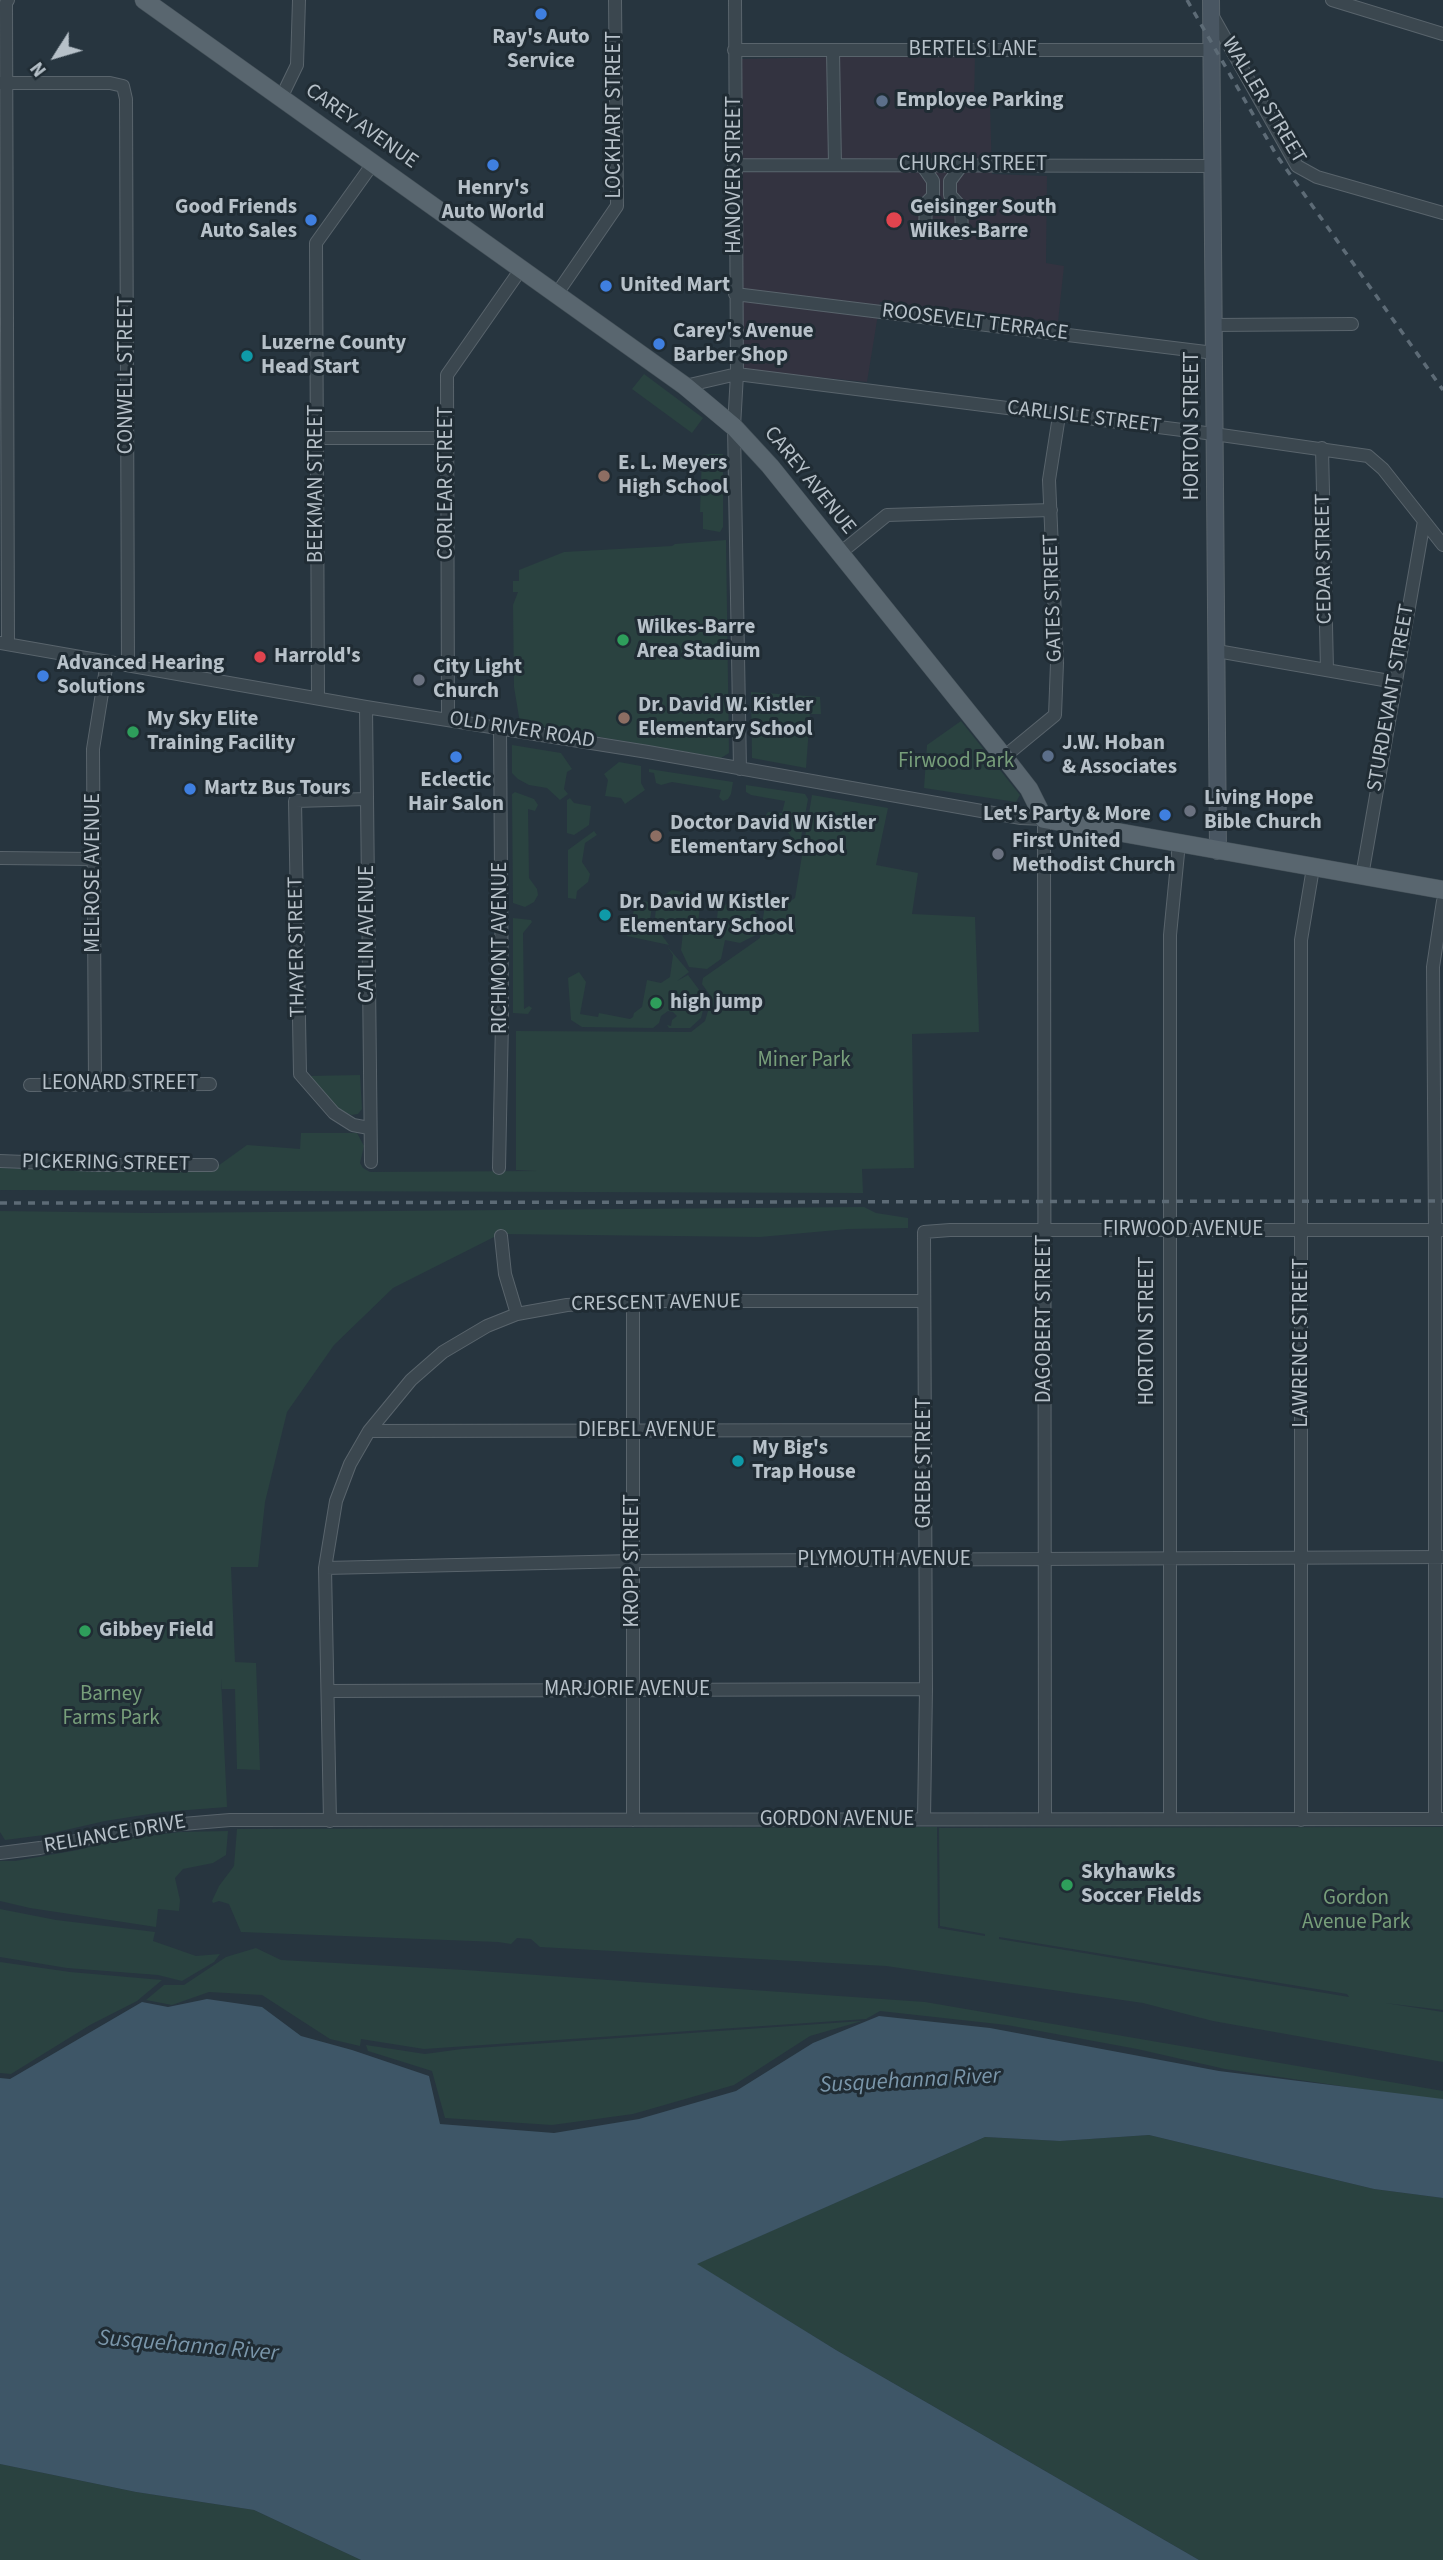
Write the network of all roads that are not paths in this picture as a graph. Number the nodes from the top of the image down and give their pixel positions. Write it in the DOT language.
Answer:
graph roads {
  1 [pos="8,0"];
  2 [pos="144,0"];
  3 [pos="299,0"];
  4 [pos="615,0"];
  5 [pos="735,0"];
  6 [pos="1332,0"];
  7 [pos="1211,7"];
  8 [pos="1439,33"];
  9 [pos="734,50"];
  10 [pos="1211,50"];
  11 [pos="833,51"];
  12 [pos="3,83"];
  13 [pos="281,98"];
  14 [pos="374,162"];
  15 [pos="734,165"];
  16 [pos="922,165"];
  17 [pos="962,165"];
  18 [pos="835,166"];
  19 [pos="1213,166"];
  20 [pos="1440,212"];
  21 [pos="521,269"];
  22 [pos="735,294"];
  23 [pos="556,295"];
  24 [pos="1352,324"];
  25 [pos="1214,325"];
  26 [pos="1214,353"];
  27 [pos="737,374"];
  28 [pos="685,386"];
  29 [pos="1059,416"];
  30 [pos="734,427"];
  31 [pos="1214,434"];
  32 [pos="317,438"];
  33 [pos="446,438"];
  34 [pos="1322,448"];
  35 [pos="1051,510"];
  36 [pos="1423,521"];
  37 [pos="1443,545"];
  38 [pos="839,554"];
  39 [pos="4,643"];
  40 [pos="1217,651"];
  41 [pos="107,662"];
  42 [pos="128,665"];
  43 [pos="1327,670"];
  44 [pos="1395,682"];
  45 [pos="318,698"];
  46 [pos="366,707"];
  47 [pos="448,719"];
  48 [pos="500,728"];
  49 [pos="1004,757"];
  50 [pos="740,769"];
  51 [pos="367,799"];
  52 [pos="1044,819"];
  53 [pos="1179,844"];
  54 [pos="1218,851"];
  55 [pos="0,858"];
  56 [pos="93,859"];
  57 [pos="1313,868"];
  58 [pos="1362,876"];
  59 [pos="1443,890"];
  60 [pos="1443,901"];
  61 [pos="210,1084"];
  62 [pos="30,1085"];
  63 [pos="95,1085"];
  64 [pos="369,1128"];
  65 [pos="0,1161"];
  66 [pos="370,1162"];
  67 [pos="212,1166"];
  68 [pos="499,1168"];
  69 [pos="1168,1229"];
  70 [pos="1046,1230"];
  71 [pos="1302,1230"];
  72 [pos="1439,1230"];
  73 [pos="924,1232"];
  74 [pos="501,1237"];
  75 [pos="633,1301"];
  76 [pos="924,1301"];
  77 [pos="517,1314"];
  78 [pos="925,1430"];
  79 [pos="369,1431"];
  80 [pos="633,1432"];
  81 [pos="1439,1557"];
  82 [pos="1301,1558"];
  83 [pos="925,1559"];
  84 [pos="1170,1559"];
  85 [pos="1045,1560"];
  86 [pos="633,1561"];
  87 [pos="325,1568"];
  88 [pos="926,1689"];
  89 [pos="634,1690"];
  90 [pos="329,1691"];
  91 [pos="1045,1818"];
  92 [pos="1170,1818"];
  93 [pos="925,1819"];
  94 [pos="1439,1819"];
  95 [pos="230,1820"];
  96 [pos="633,1820"];
  97 [pos="1301,1820"];
  98 [pos="330,1821"];
  99 [pos="0,1853"];
  1 -- 12 [label="street"];
  2 -- 13 [label="main road, CAREY AVENUE"];
  3 -- 13 [label="street"];
  4 -- 23 [label="street, LOCKHART STREET"];
  5 -- 9 [label="street, HANOVER STREET"];
  6 -- 8 [label="street"];
  7 -- 10 [label="main road, HORTON STREET"];
  7 -- 20 [label="street, WALLER STREET"];
  9 -- 11 [label="street, BERTELS LANE"];
  9 -- 15 [label="street, HANOVER STREET"];
  10 -- 11 [label="street, BERTELS LANE"];
  10 -- 19 [label="main road, HORTON STREET"];
  11 -- 18 [label="street"];
  12 -- 39 [label="street"];
  12 -- 42 [label="street, CONWELL STREET"];
  13 -- 14 [label="main road, CAREY AVENUE"];
  14 -- 21 [label="main road, CAREY AVENUE"];
  14 -- 32 [label="street, BEEKMAN STREET"];
  15 -- 18 [label="street, CHURCH STREET"];
  15 -- 22 [label="street, HANOVER STREET"];
  16 -- 17 [label="street, CHURCH STREET"];
  16 -- 17 [label="street"];
  16 -- 18 [label="street, CHURCH STREET"];
  17 -- 19 [label="street, CHURCH STREET"];
  19 -- 25 [label="main road, HORTON STREET"];
  21 -- 23 [label="main road, CAREY AVENUE"];
  21 -- 33 [label="street, CORLEAR STREET"];
  22 -- 26 [label="street, ROOSEVELT TERRACE"];
  22 -- 27 [label="street, HANOVER STREET"];
  23 -- 28 [label="main road, CAREY AVENUE"];
  24 -- 25 [label="street"];
  25 -- 26 [label="main road, HORTON STREET"];
  26 -- 31 [label="main road, HORTON STREET"];
  27 -- 28 [label="street, CARLISLE STREET"];
  27 -- 29 [label="street, CARLISLE STREET"];
  27 -- 30 [label="street, HANOVER STREET"];
  28 -- 30 [label="main road, CAREY AVENUE"];
  29 -- 31 [label="street, CARLISLE STREET"];
  29 -- 35 [label="street, GATES STREET"];
  30 -- 38 [label="main road, CAREY AVENUE"];
  30 -- 50 [label="street, HANOVER STREET"];
  31 -- 34 [label="street, CARLISLE STREET"];
  31 -- 40 [label="main road, HORTON STREET"];
  32 -- 33 [label="street"];
  32 -- 45 [label="street, BEEKMAN STREET"];
  33 -- 47 [label="street, CORLEAR STREET"];
  34 -- 36 [label="street, CARLISLE STREET"];
  34 -- 43 [label="street, CEDAR STREET"];
  35 -- 38 [label="street"];
  35 -- 49 [label="street, GATES STREET"];
  36 -- 37 [label="street, CARLISLE STREET"];
  36 -- 44 [label="street, STURDEVANT STREET"];
  38 -- 49 [label="main road, CAREY AVENUE"];
  39 -- 41 [label="street, OLD RIVER ROAD"];
  40 -- 43 [label="street"];
  40 -- 54 [label="main road, HORTON STREET"];
  41 -- 42 [label="street, OLD RIVER ROAD"];
  41 -- 56 [label="street, MELROSE AVENUE"];
  42 -- 45 [label="street, OLD RIVER ROAD"];
  43 -- 44 [label="street"];
  44 -- 58 [label="street, STURDEVANT STREET"];
  45 -- 46 [label="street, OLD RIVER ROAD"];
  46 -- 47 [label="street, OLD RIVER ROAD"];
  46 -- 51 [label="street, CATLIN AVENUE"];
  47 -- 48 [label="street, OLD RIVER ROAD"];
  48 -- 50 [label="street, OLD RIVER ROAD"];
  48 -- 68 [label="street, RICHMONT AVENUE"];
  49 -- 52 [label="main road, CAREY AVENUE"];
  50 -- 52 [label="street, OLD RIVER ROAD"];
  51 -- 64 [label="street, CATLIN AVENUE"];
  51 -- 64 [label="street, THAYER STREET"];
  52 -- 53 [label="main road"];
  52 -- 70 [label="street, DAGOBERT STREET"];
  53 -- 54 [label="main road"];
  53 -- 69 [label="street, HORTON STREET"];
  54 -- 57 [label="main road"];
  55 -- 56 [label="street"];
  56 -- 63 [label="street, MELROSE AVENUE"];
  57 -- 58 [label="main road"];
  57 -- 71 [label="street, LAWRENCE STREET"];
  58 -- 59 [label="main road"];
  60 -- 72 [label="street"];
  61 -- 63 [label="street, LEONARD STREET"];
  62 -- 63 [label="street, LEONARD STREET"];
  64 -- 66 [label="street, CATLIN AVENUE"];
  65 -- 67 [label="street, PICKERING STREET"];
  69 -- 70 [label="street, FIRWOOD AVENUE"];
  69 -- 71 [label="street, FIRWOOD AVENUE"];
  69 -- 84 [label="street, HORTON STREET"];
  70 -- 73 [label="street, FIRWOOD AVENUE"];
  70 -- 85 [label="street, DAGOBERT STREET"];
  71 -- 72 [label="street, FIRWOOD AVENUE"];
  71 -- 82 [label="street, LAWRENCE STREET"];
  72 -- 81 [label="street"];
  73 -- 76 [label="street, GREBE STREET"];
  74 -- 77 [label="street"];
  75 -- 76 [label="street, CRESCENT AVENUE"];
  75 -- 77 [label="street, CRESCENT AVENUE"];
  75 -- 80 [label="street, KROPP STREET"];
  76 -- 78 [label="street, GREBE STREET"];
  77 -- 79 [label="street, CRESCENT AVENUE"];
  78 -- 80 [label="street, DIEBEL AVENUE"];
  78 -- 83 [label="street, GREBE STREET"];
  79 -- 80 [label="street, DIEBEL AVENUE"];
  79 -- 87 [label="street, CRESCENT AVENUE"];
  80 -- 86 [label="street, KROPP STREET"];
  81 -- 82 [label="street, PLYMOUTH AVENUE"];
  81 -- 94 [label="street"];
  82 -- 84 [label="street, PLYMOUTH AVENUE"];
  82 -- 97 [label="street, LAWRENCE STREET"];
  83 -- 85 [label="street, PLYMOUTH AVENUE"];
  83 -- 86 [label="street, PLYMOUTH AVENUE"];
  83 -- 88 [label="street, GREBE STREET"];
  84 -- 85 [label="street, PLYMOUTH AVENUE"];
  84 -- 92 [label="street, HORTON STREET"];
  85 -- 91 [label="street, DAGOBERT STREET"];
  86 -- 87 [label="street, PLYMOUTH AVENUE"];
  86 -- 89 [label="street, KROPP STREET"];
  87 -- 90 [label="street, CRESCENT AVENUE"];
  88 -- 89 [label="street, MARJORIE AVENUE"];
  88 -- 93 [label="street, GREBE STREET"];
  89 -- 90 [label="street, MARJORIE AVENUE"];
  89 -- 96 [label="street, KROPP STREET"];
  90 -- 98 [label="street, CRESCENT AVENUE"];
  91 -- 92 [label="street, GORDON AVENUE"];
  91 -- 93 [label="street, GORDON AVENUE"];
  92 -- 97 [label="street, GORDON AVENUE"];
  93 -- 96 [label="street, GORDON AVENUE"];
  94 -- 97 [label="street, GORDON AVENUE"];
  95 -- 98 [label="street, GORDON AVENUE"];
  95 -- 99 [label="street, RELIANCE DRIVE"];
  96 -- 98 [label="street, GORDON AVENUE"];
}
